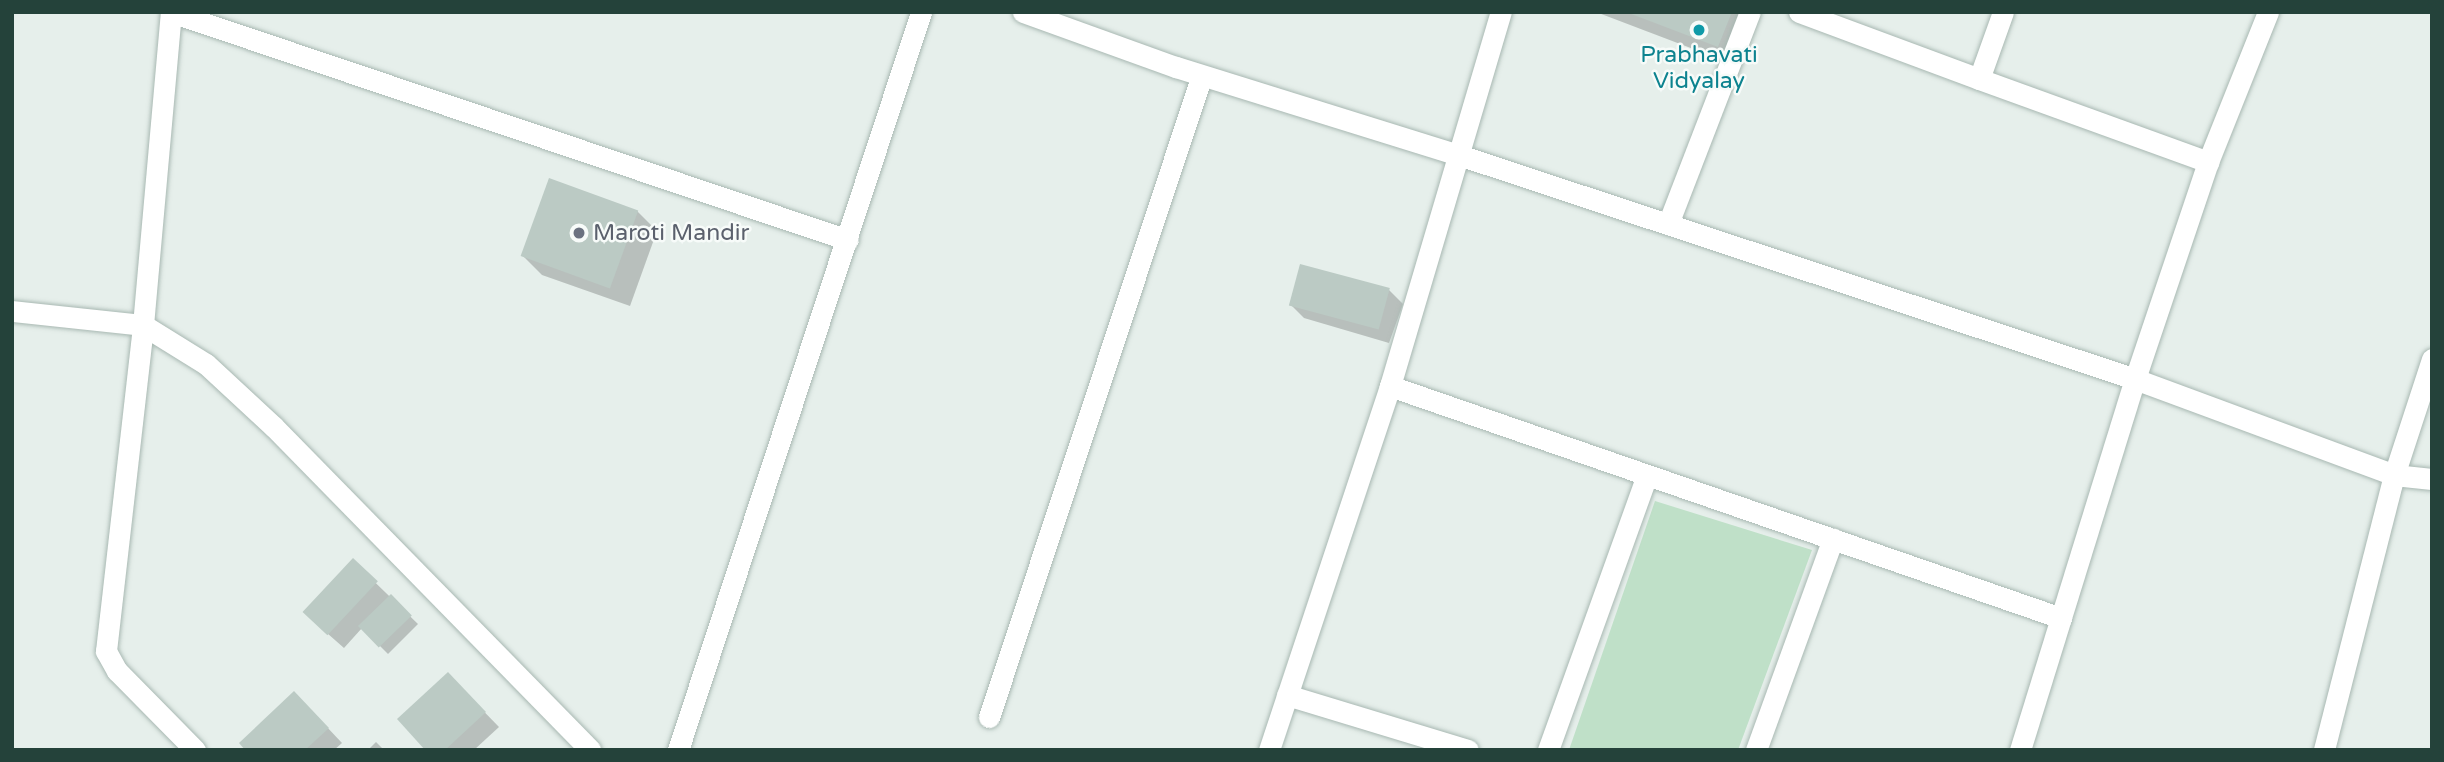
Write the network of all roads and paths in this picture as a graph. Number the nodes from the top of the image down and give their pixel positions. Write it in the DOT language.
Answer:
graph roads {
  1 [pos="171,12"];
  2 [pos="921,12"];
  3 [pos="1023,12"];
  4 [pos="1501,12"];
  5 [pos="1750,12"];
  6 [pos="1799,12"];
  7 [pos="2003,12"];
  8 [pos="2268,12"];
  9 [pos="1202,75"];
  10 [pos="1979,79"];
  11 [pos="1456,154"];
  12 [pos="2208,162"];
  13 [pos="1668,224"];
  14 [pos="848,240"];
  15 [pos="12,311"];
  16 [pos="143,325"];
  17 [pos="2432,359"];
  18 [pos="2135,379"];
  19 [pos="1390,386"];
  20 [pos="1647,475"];
  21 [pos="2394,475"];
  22 [pos="2432,479"];
  23 [pos="1833,539"];
  24 [pos="2061,618"];
  25 [pos="1287,695"];
  26 [pos="989,718"];
  27 [pos="195,750"];
  28 [pos="590,750"];
  29 [pos="678,750"];
  30 [pos="1269,750"];
  31 [pos="1468,750"];
  32 [pos="1548,750"];
  33 [pos="1756,750"];
  34 [pos="2020,750"];
  35 [pos="2324,750"];
  1 -- 14 [label="street"];
  1 -- 16 [label="street"];
  2 -- 14 [label="street"];
  3 -- 9 [label="street"];
  4 -- 11 [label="street"];
  5 -- 13 [label="street"];
  6 -- 10 [label="street"];
  7 -- 10 [label="street"];
  8 -- 12 [label="street"];
  9 -- 11 [label="street"];
  9 -- 26 [label="street"];
  10 -- 12 [label="street"];
  11 -- 13 [label="street"];
  11 -- 19 [label="street"];
  12 -- 18 [label="street"];
  13 -- 18 [label="street"];
  14 -- 29 [label="street"];
  15 -- 16 [label="street"];
  16 -- 27 [label="street"];
  16 -- 28 [label="street"];
  17 -- 21 [label="street"];
  18 -- 21 [label="street"];
  18 -- 24 [label="street"];
  19 -- 20 [label="street"];
  19 -- 25 [label="street"];
  20 -- 23 [label="street"];
  20 -- 32 [label="street"];
  21 -- 22 [label="street"];
  21 -- 35 [label="street"];
  23 -- 24 [label="street"];
  23 -- 33 [label="street"];
  24 -- 34 [label="street"];
  25 -- 30 [label="street"];
  25 -- 31 [label="street"];
}
